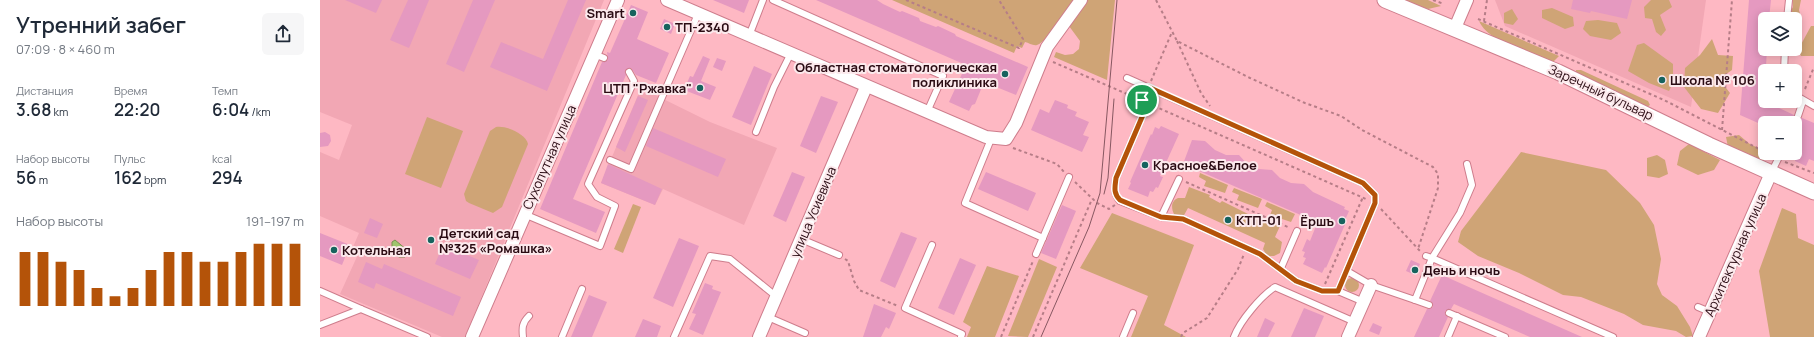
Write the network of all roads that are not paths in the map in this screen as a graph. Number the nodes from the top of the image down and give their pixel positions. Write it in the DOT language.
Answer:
graph roads {
  1 [pos="618,0"];
  2 [pos="667,0"];
  3 [pos="763,0"];
  4 [pos="773,0"];
  5 [pos="1081,0"];
  6 [pos="1385,0"];
  7 [pos="1466,0"];
  8 [pos="1789,0"];
  9 [pos="1788,12"];
  10 [pos="698,14"];
  11 [pos="1454,28"];
  12 [pos="749,36"];
  13 [pos="791,54"];
  14 [pos="629,72"];
  15 [pos="1127,78"];
  16 [pos="866,87"];
  17 [pos="1803,100"];
  18 [pos="1148,103"];
  19 [pos="1814,106"];
  20 [pos="927,112"];
  21 [pos="1798,116"];
  22 [pos="756,132"];
  23 [pos="990,139"];
  24 [pos="610,160"];
  25 [pos="1777,160"];
  26 [pos="1467,164"];
  27 [pos="1771,173"];
  28 [pos="1069,177"];
  29 [pos="1179,179"];
  30 [pos="1814,192"];
  31 [pos="524,214"];
  32 [pos="1161,217"];
  33 [pos="1297,231"];
  34 [pos="1043,238"];
  35 [pos="801,239"];
  36 [pos="932,245"];
  37 [pos="1036,254"];
  38 [pos="839,256"];
  39 [pos="1429,257"];
  40 [pos="1282,268"];
  41 [pos="1347,271"];
  42 [pos="1371,285"];
  43 [pos="582,289"];
  44 [pos="320,291"];
  45 [pos="1338,291"];
  46 [pos="777,297"];
  47 [pos="1415,300"];
  48 [pos="1364,302"];
  49 [pos="1429,305"];
  50 [pos="1698,307"];
  51 [pos="360,309"];
  52 [pos="1710,312"];
  53 [pos="1133,313"];
  54 [pos="1449,313"];
  55 [pos="529,316"];
  56 [pos="1457,316"];
  57 [pos="768,317"];
  58 [pos="1355,322"];
  59 [pos="320,325"];
  60 [pos="805,333"];
  61 [pos="962,336"];
  62 [pos="427,337"];
  63 [pos="472,337"];
  64 [pos="523,337"];
  65 [pos="562,337"];
  66 [pos="674,337"];
  67 [pos="759,337"];
  68 [pos="1122,337"];
  69 [pos="1234,337"];
  70 [pos="1348,337"];
  71 [pos="1448,337"];
  72 [pos="1505,337"];
  73 [pos="1614,337"];
  74 [pos="1699,337"];
  1 -- 31 [label="street, Сухопутная улица"];
  2 -- 10 [label="street"];
  3 -- 12 [label="lane"];
  4 -- 20 [label="lane"];
  5 -- 23 [label="street"];
  6 -- 11 [label="street, Заречный бульвар"];
  7 -- 11 [label="street"];
  8 -- 9 [label="lane"];
  10 -- 12 [label="street"];
  10 -- 24 [label="lane"];
  11 -- 27 [label="street, Заречный бульвар"];
  12 -- 13 [label="street"];
  13 -- 16 [label="street"];
  13 -- 22 [label="lane"];
  14 -- 31 [label="lane"];
  15 -- 41 [label="lane"];
  16 -- 20 [label="street"];
  16 -- 35 [label="street, улица Усиевича"];
  17 -- 19 [label="lane"];
  17 -- 21 [label="lane"];
  18 -- 32 [label="lane"];
  20 -- 23 [label="street"];
  23 -- 34 [label="lane"];
  25 -- 27 [label="lane"];
  26 -- 39 [label="lane"];
  27 -- 30 [label="street, Заречный бульвар"];
  27 -- 52 [label="street, Архитектурная улица"];
  28 -- 34 [label="lane"];
  29 -- 32 [label="lane"];
  31 -- 63 [label="street, Сухопутная улица"];
  32 -- 40 [label="lane"];
  33 -- 40 [label="lane"];
  34 -- 37 [label="lane"];
  35 -- 38 [label="lane"];
  35 -- 46 [label="street, улица Усиевича"];
  36 -- 61 [label="lane"];
  39 -- 47 [label="lane"];
  39 -- 73 [label="lane"];
  40 -- 45 [label="lane"];
  41 -- 42 [label="lane"];
  41 -- 45 [label="lane"];
  42 -- 47 [label="lane"];
  42 -- 48 [label="street"];
  43 -- 65 [label="lane"];
  44 -- 51 [label="lane"];
  45 -- 48 [label="lane"];
  46 -- 57 [label="street, улица Усиевича"];
  46 -- 66 [label="lane"];
  47 -- 49 [label="lane"];
  48 -- 58 [label="street"];
  50 -- 52 [label="lane"];
  51 -- 59 [label="lane"];
  51 -- 62 [label="lane"];
  52 -- 74 [label="street, Архитектурная улица"];
  53 -- 68 [label="lane"];
  54 -- 56 [label="lane"];
  55 -- 64 [label="lane"];
  56 -- 71 [label="lane"];
  56 -- 72 [label="lane"];
  57 -- 60 [label="lane"];
  57 -- 67 [label="street, улица Усиевича"];
  58 -- 69 [label="lane"];
  58 -- 70 [label="street"];
}
